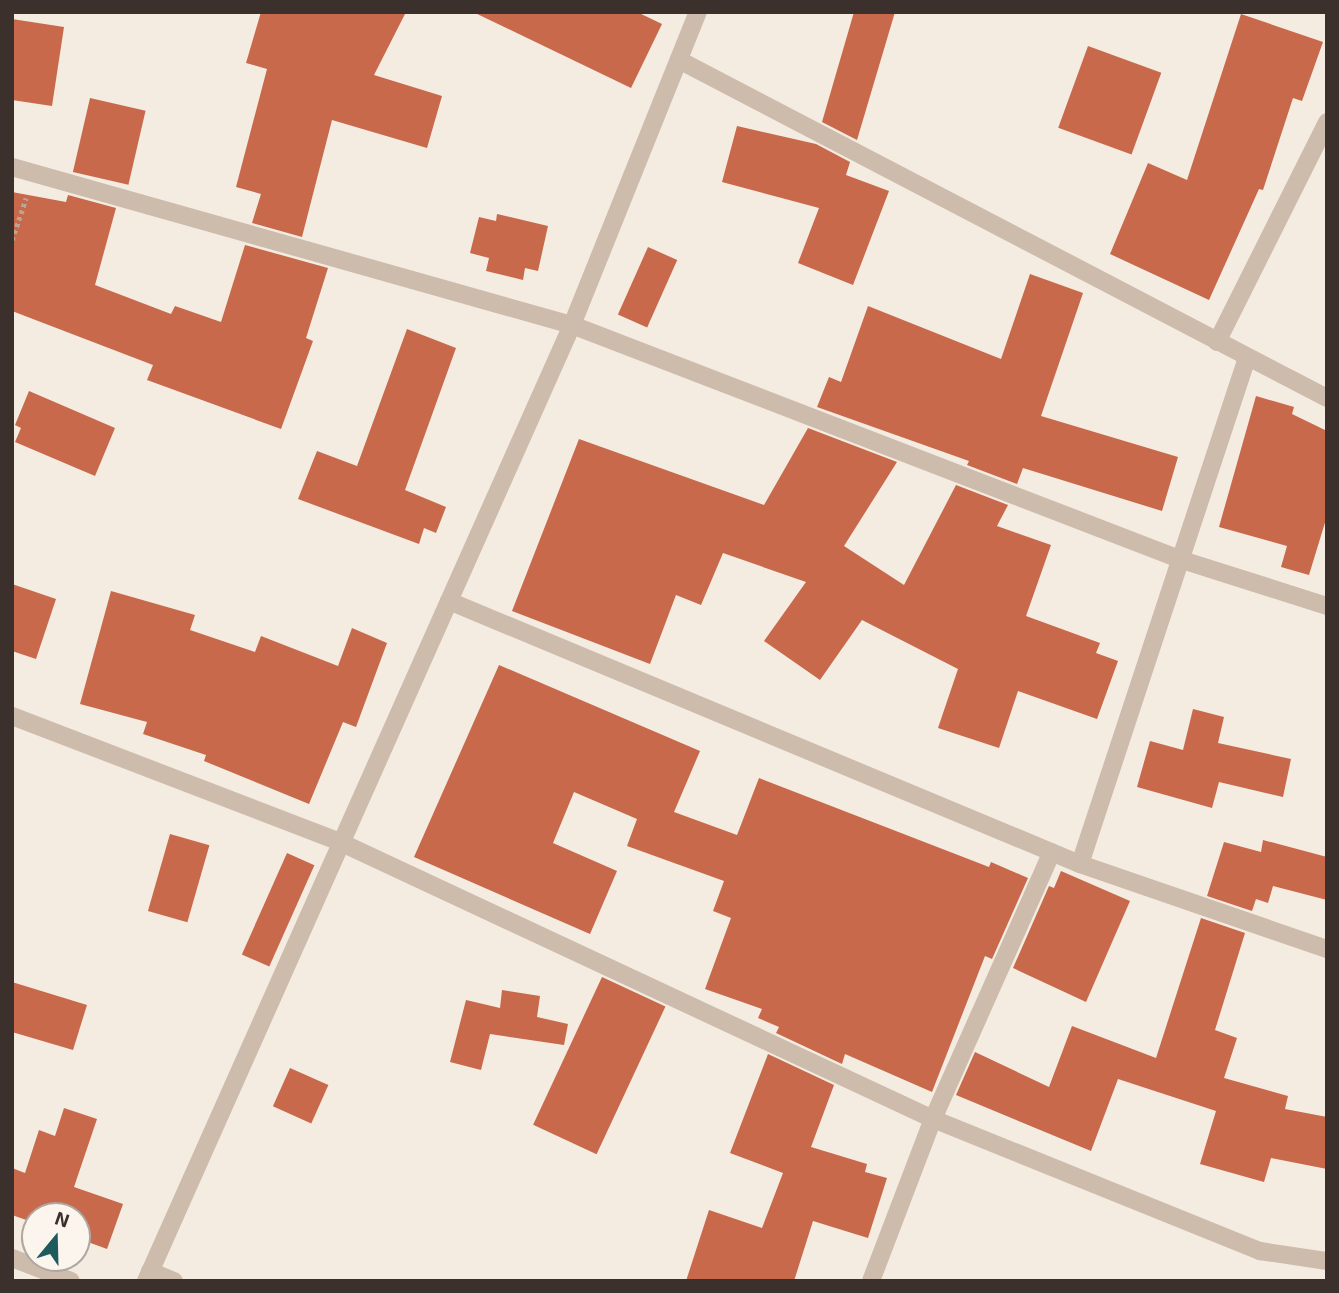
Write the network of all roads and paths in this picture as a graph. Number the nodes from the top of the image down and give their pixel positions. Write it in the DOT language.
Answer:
graph roads {
  1 [pos="698,12"];
  2 [pos="679,60"];
  3 [pos="1327,122"];
  4 [pos="12,167"];
  5 [pos="34,171"];
  6 [pos="12,240"];
  7 [pos="572,325"];
  8 [pos="1217,342"];
  9 [pos="1247,358"];
  10 [pos="1327,398"];
  11 [pos="1182,560"];
  12 [pos="449,601"];
  13 [pos="1327,606"];
  14 [pos="12,716"];
  15 [pos="342,843"];
  16 [pos="1052,852"];
  17 [pos="1080,864"];
  18 [pos="1327,949"];
  19 [pos="933,1119"];
  20 [pos="12,1258"];
  21 [pos="1327,1261"];
  22 [pos="148,1276"];
  23 [pos="71,1281"];
  24 [pos="174,1281"];
  25 [pos="871,1281"];
  1 -- 2 [label="street"];
  2 -- 7 [label="street"];
  2 -- 8 [label="street"];
  3 -- 8 [label="street"];
  4 -- 5 [label="street"];
  5 -- 6 [label="path"];
  5 -- 7 [label="street"];
  7 -- 11 [label="street"];
  7 -- 12 [label="street"];
  8 -- 9 [label="street"];
  9 -- 10 [label="street"];
  9 -- 11 [label="street"];
  11 -- 13 [label="street"];
  11 -- 17 [label="street"];
  12 -- 15 [label="street"];
  12 -- 16 [label="street"];
  14 -- 15 [label="street"];
  15 -- 19 [label="street"];
  15 -- 22 [label="street"];
  16 -- 17 [label="street"];
  16 -- 19 [label="street"];
  17 -- 18 [label="street"];
  19 -- 21 [label="street"];
  19 -- 25 [label="street"];
  20 -- 23 [label="street"];
  22 -- 24 [label="street"];
}
